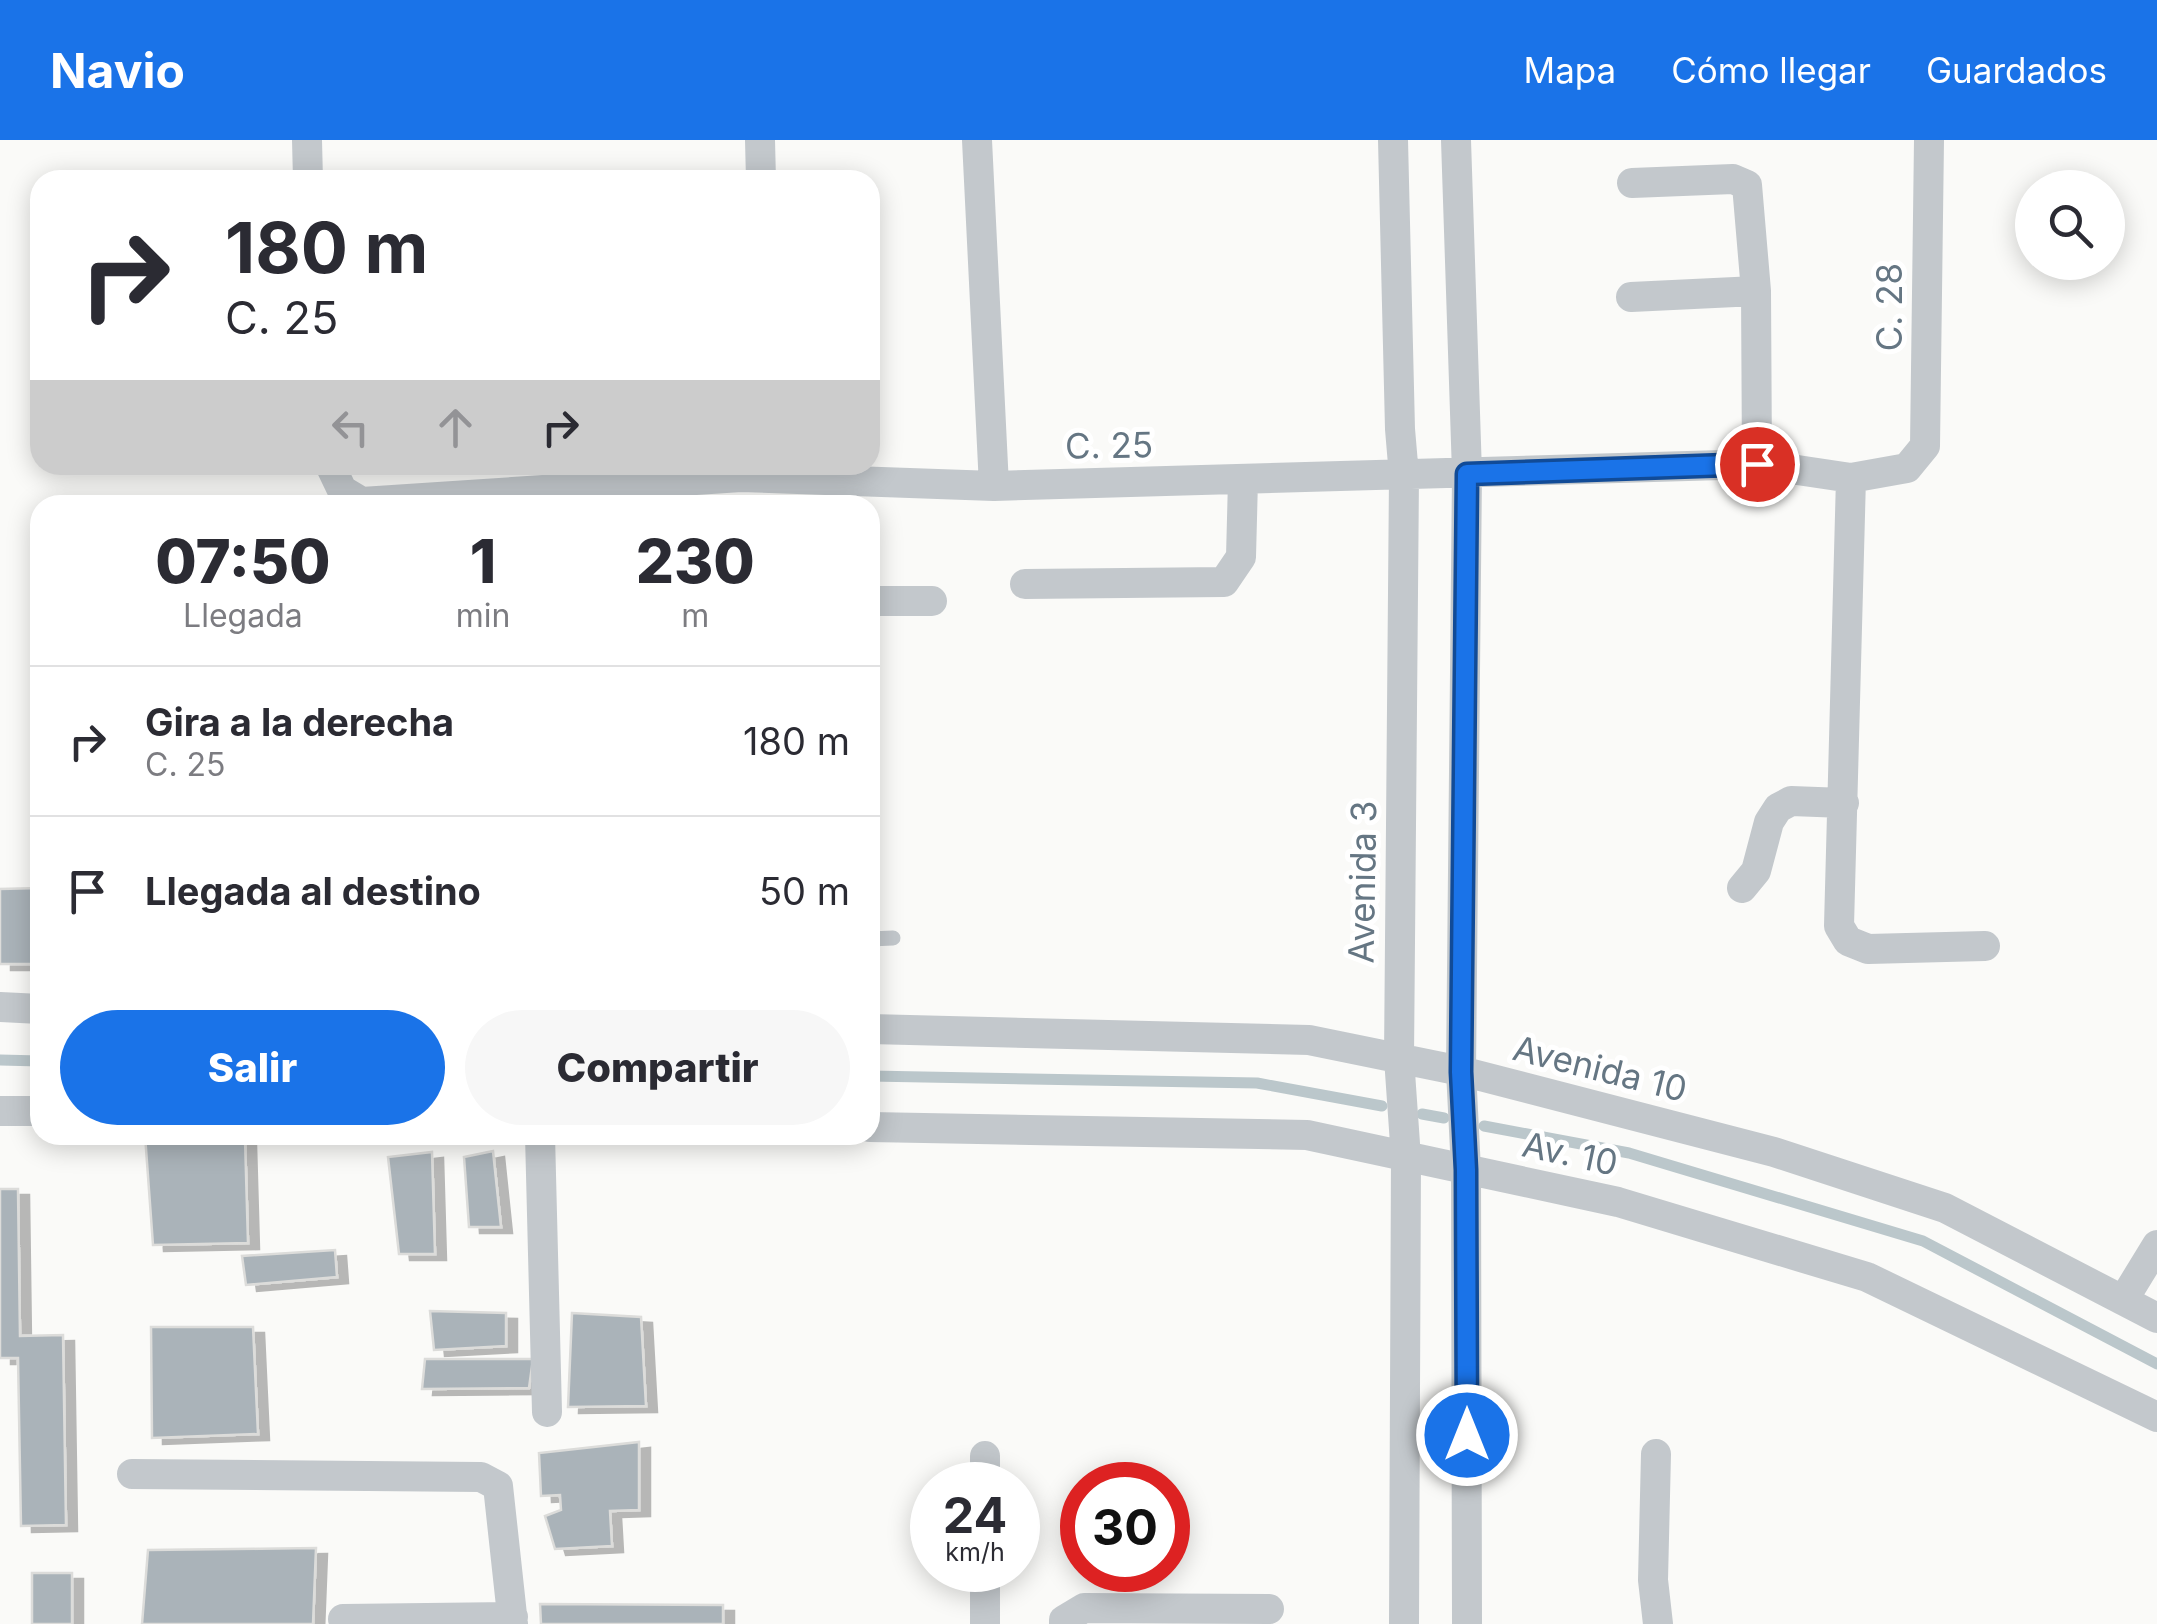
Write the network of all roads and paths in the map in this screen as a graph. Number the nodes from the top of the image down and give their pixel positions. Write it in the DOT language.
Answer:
graph roads {
  1 [pos="307,140"];
  2 [pos="760,140"];
  3 [pos="977,140"];
  4 [pos="1393,140"];
  5 [pos="1456,140"];
  6 [pos="1929,140"];
  7 [pos="308,170"];
  8 [pos="762,170"];
  9 [pos="1632,183"];
  10 [pos="1756,291"];
  11 [pos="1631,297"];
  12 [pos="1757,464"];
  13 [pos="1907,468"];
  14 [pos="1467,474"];
  15 [pos="768,475"];
  16 [pos="833,475"];
  17 [pos="1404,476"];
  18 [pos="1851,478"];
  19 [pos="1243,480"];
  20 [pos="994,486"];
  21 [pos="742,491"];
  22 [pos="604,495"];
  23 [pos="1025,584"];
  24 [pos="880,601"];
  25 [pos="932,601"];
  26 [pos="1844,803"];
  27 [pos="1742,888"];
  28 [pos="892,938"];
  29 [pos="880,939"];
  30 [pos="1984,946"];
  31 [pos="0,1007"];
  32 [pos="30,1008"];
  33 [pos="880,1030"];
  34 [pos="1398,1058"];
  35 [pos="1461,1072"];
  36 [pos="0,1110"];
  37 [pos="30,1111"];
  38 [pos="880,1127"];
  39 [pos="540,1145"];
  40 [pos="1406,1158"];
  41 [pos="1466,1170"];
  42 [pos="2157,1245"];
  43 [pos="2124,1299"];
  44 [pos="2157,1318"];
  45 [pos="546,1412"];
  46 [pos="2157,1417"];
  47 [pos="1656,1454"];
  48 [pos="132,1474"];
  49 [pos="985,1592"];
  50 [pos="1269,1610"];
  51 [pos="343,1619"];
  52 [pos="514,1620"];
  53 [pos="985,1624"];
  54 [pos="1064,1624"];
  55 [pos="1404,1624"];
  56 [pos="1467,1624"];
  57 [pos="1658,1624"];
  1 -- 7 [label="street"];
  2 -- 8 [label="street"];
  3 -- 20 [label="street"];
  4 -- 17 [label="street, Avenida 3"];
  5 -- 14 [label="street"];
  6 -- 13 [label="street, C. 28"];
  9 -- 10 [label="street"];
  10 -- 11 [label="street"];
  10 -- 12 [label="street"];
  12 -- 14 [label="street, C. 25"];
  12 -- 18 [label="street, C. 25"];
  13 -- 18 [label="street, C. 25"];
  14 -- 17 [label="street, C. 25"];
  14 -- 35 [label="street"];
  15 -- 21 [label="street, C. 25"];
  16 -- 20 [label="street, C. 25"];
  17 -- 19 [label="street, C. 25"];
  17 -- 34 [label="street, Avenida 3"];
  18 -- 26 [label="street"];
  19 -- 20 [label="street, C. 25"];
  19 -- 23 [label="street"];
  21 -- 22 [label="street, C. 25"];
  24 -- 25 [label="street"];
  26 -- 27 [label="street"];
  26 -- 30 [label="street"];
  28 -- 29 [label="lane"];
  31 -- 32 [label="street"];
  33 -- 34 [label="street, Avenida 10"];
  34 -- 35 [label="street, Avenida 10"];
  34 -- 40 [label="street, Avenida 3"];
  35 -- 41 [label="street"];
  35 -- 43 [label="street, Avenida 10"];
  36 -- 37 [label="street"];
  38 -- 40 [label="street, Av. 10"];
  39 -- 45 [label="street"];
  40 -- 41 [label="street, Av. 10"];
  40 -- 55 [label="street, Avenida 3"];
  41 -- 46 [label="street, Av. 10"];
  41 -- 56 [label="street"];
  42 -- 43 [label="street"];
  43 -- 44 [label="street, Avenida 10"];
  47 -- 57 [label="street"];
  48 -- 52 [label="street"];
  49 -- 53 [label="street"];
  50 -- 54 [label="street"];
  51 -- 52 [label="street"];
}
